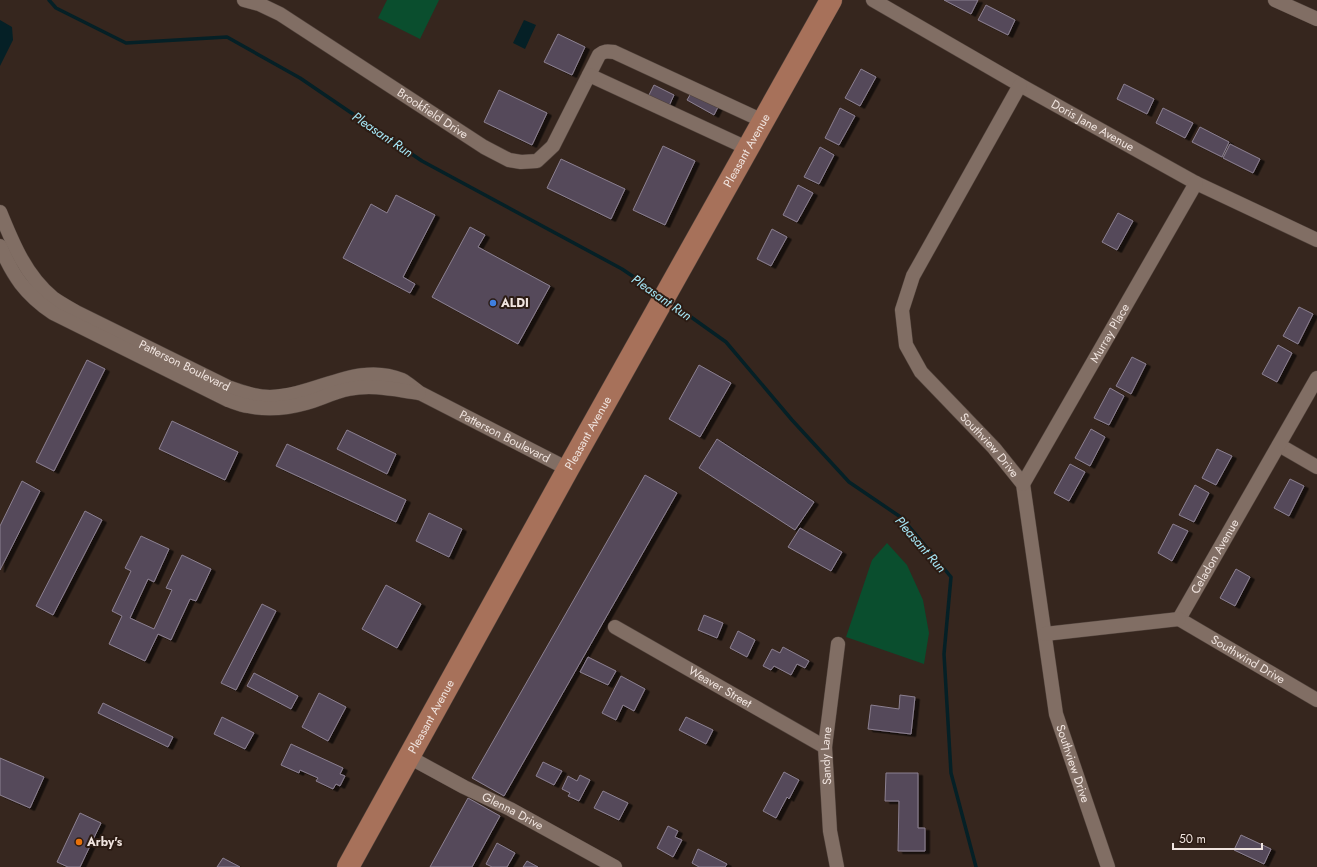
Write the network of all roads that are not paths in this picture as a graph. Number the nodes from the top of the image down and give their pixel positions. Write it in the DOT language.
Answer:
graph roads {
  1 [pos="244,0"];
  2 [pos="831,0"];
  3 [pos="873,0"];
  4 [pos="1275,0"];
  5 [pos="1317,19"];
  6 [pos="590,75"];
  7 [pos="1020,85"];
  8 [pos="763,121"];
  9 [pos="748,148"];
  10 [pos="1196,183"];
  11 [pos="0,212"];
  12 [pos="1317,240"];
  13 [pos="0,246"];
  14 [pos="1317,378"];
  15 [pos="420,393"];
  16 [pos="1279,444"];
  17 [pos="1317,467"];
  18 [pos="568,469"];
  19 [pos="1023,484"];
  20 [pos="1179,619"];
  21 [pos="615,627"];
  22 [pos="1045,634"];
  23 [pos="838,644"];
  24 [pos="1317,700"];
  25 [pos="825,747"];
  26 [pos="409,757"];
  27 [pos="348,867"];
  28 [pos="615,867"];
  29 [pos="837,867"];
  30 [pos="1108,867"];
  1 -- 6 [label="street, Brookfield Drive"];
  2 -- 8 [label="main road, Pleasant Avenue"];
  3 -- 7 [label="street, Doris Jane Avenue"];
  4 -- 5 [label="street"];
  6 -- 8 [label="street, Brookfield Drive"];
  6 -- 9 [label="street"];
  7 -- 10 [label="street, Doris Jane Avenue"];
  7 -- 19 [label="street, Southview Drive"];
  8 -- 9 [label="main road, Pleasant Avenue"];
  9 -- 18 [label="main road, Pleasant Avenue"];
  10 -- 12 [label="street, Doris Jane Avenue"];
  10 -- 19 [label="street, Murray Place"];
  11 -- 15 [label="street, Patterson Boulevard"];
  13 -- 15 [label="street, Patterson Boulevard"];
  14 -- 16 [label="street, Celadon Avenue"];
  15 -- 18 [label="street, Patterson Boulevard"];
  16 -- 17 [label="street"];
  16 -- 20 [label="street, Celadon Avenue"];
  18 -- 26 [label="main road, Pleasant Avenue"];
  19 -- 22 [label="street, Southview Drive"];
  20 -- 22 [label="street"];
  20 -- 24 [label="street, Southwind Drive"];
  21 -- 25 [label="street, Weaver Street"];
  22 -- 30 [label="street, Southview Drive"];
  23 -- 25 [label="street, Sandy Lane"];
  25 -- 29 [label="street, Sandy Lane"];
  26 -- 27 [label="main road, Pleasant Avenue"];
  26 -- 28 [label="street, Glenna Drive"];
}
